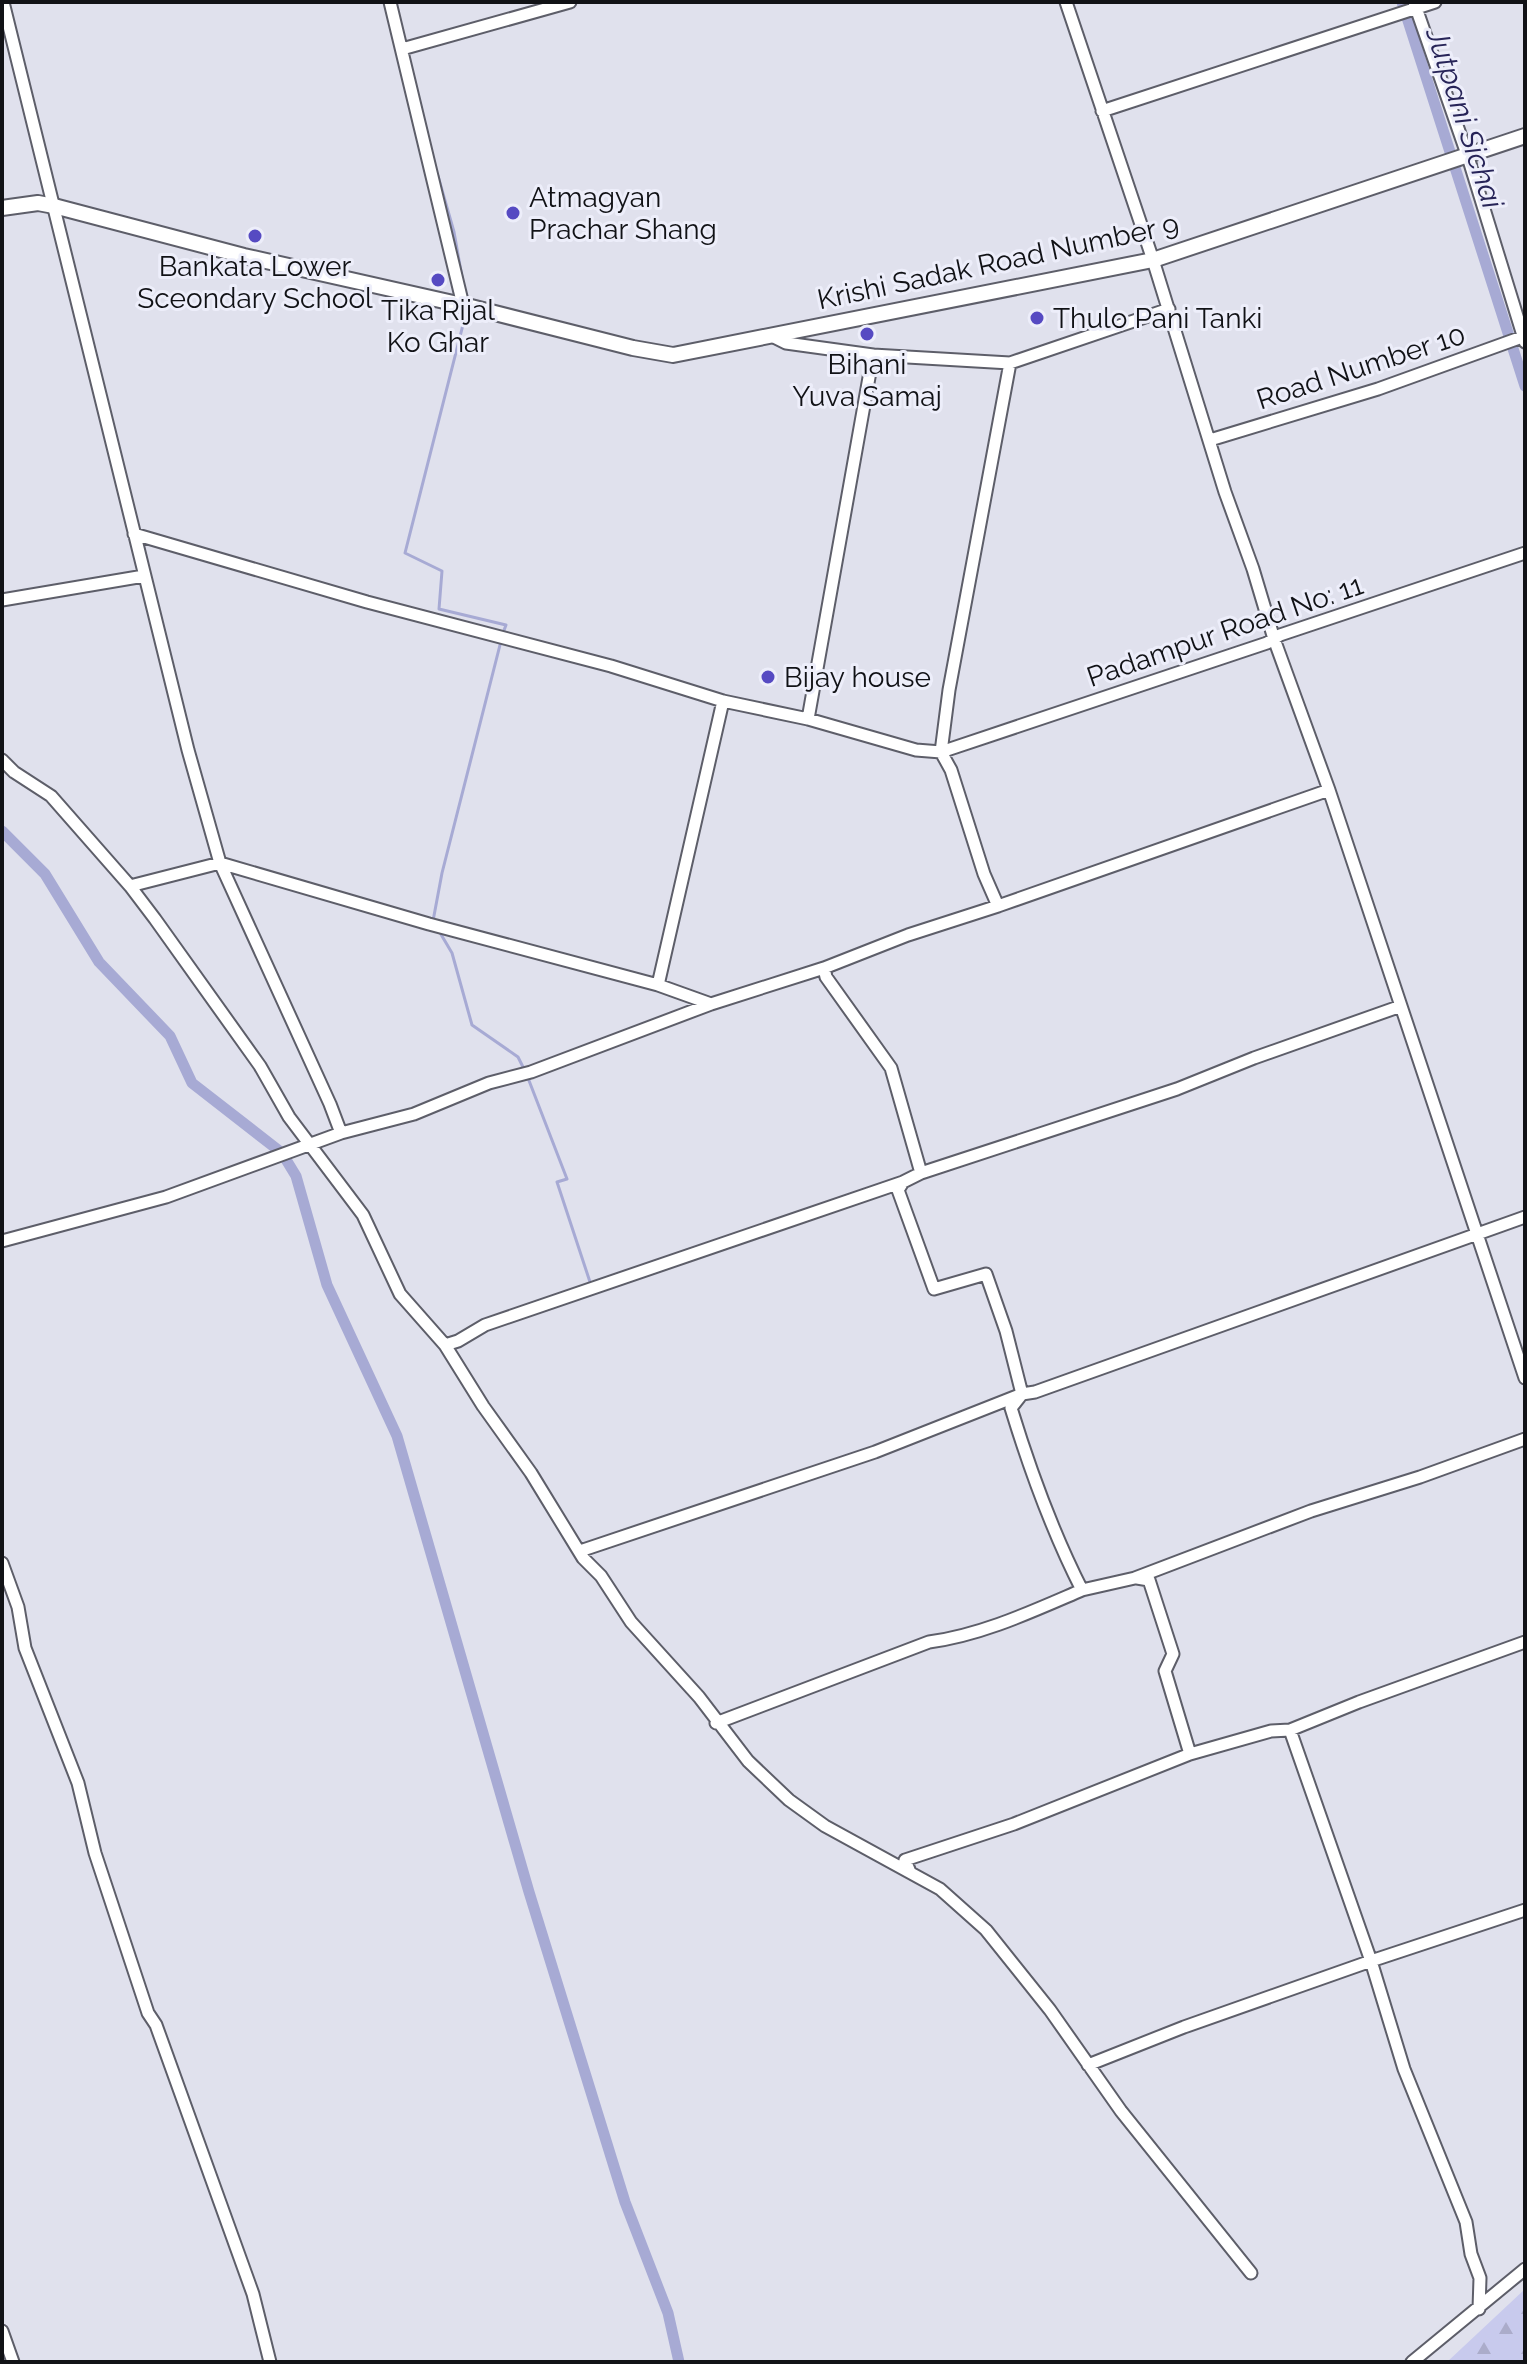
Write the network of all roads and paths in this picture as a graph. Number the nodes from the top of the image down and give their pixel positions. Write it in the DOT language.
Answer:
graph roads {
  1 [pos="3,2"];
  2 [pos="390,2"];
  3 [pos="570,2"];
  4 [pos="1066,2"];
  5 [pos="1435,2"];
  6 [pos="1415,5"];
  7 [pos="402,49"];
  8 [pos="1102,111"];
  9 [pos="1525,136"];
  10 [pos="1468,157"];
  11 [pos="54,206"];
  12 [pos="2,208"];
  13 [pos="1153,260"];
  14 [pos="467,306"];
  15 [pos="1169,309"];
  16 [pos="772,336"];
  17 [pos="1524,338"];
  18 [pos="873,355"];
  19 [pos="1010,363"];
  20 [pos="1210,440"];
  21 [pos="139,535"];
  22 [pos="1525,553"];
  23 [pos="144,576"];
  24 [pos="2,600"];
  25 [pos="1274,639"];
  26 [pos="723,701"];
  27 [pos="808,719"];
  28 [pos="941,752"];
  29 [pos="2,760"];
  30 [pos="1329,790"];
  31 [pos="220,863"];
  32 [pos="130,886"];
  33 [pos="998,906"];
  34 [pos="824,968"];
  35 [pos="658,985"];
  36 [pos="711,1004"];
  37 [pos="1401,1006"];
  38 [pos="341,1133"];
  39 [pos="313,1143"];
  40 [pos="921,1173"];
  41 [pos="903,1182"];
  42 [pos="1525,1217"];
  43 [pos="1476,1234"];
  44 [pos="2,1241"];
  45 [pos="445,1345"];
  46 [pos="1525,1378"];
  47 [pos="1022,1394"];
  48 [pos="1525,1439"];
  49 [pos="580,1551"];
  50 [pos="2,1563"];
  51 [pos="1135,1578"];
  52 [pos="1082,1590"];
  53 [pos="1525,1642"];
  54 [pos="716,1723"];
  55 [pos="1290,1730"];
  56 [pos="1190,1754"];
  57 [pos="910,1872"];
  58 [pos="1525,1910"];
  59 [pos="1371,1961"];
  60 [pos="1088,2065"];
  61 [pos="1525,2269"];
  62 [pos="1251,2273"];
  63 [pos="1479,2309"];
  64 [pos="2,2331"];
  65 [pos="13,2362"];
  66 [pos="270,2362"];
  67 [pos="1412,2362"];
  1 -- 11 [label="street"];
  2 -- 7 [label="street"];
  3 -- 7 [label="street"];
  4 -- 8 [label="street"];
  5 -- 6 [label="street"];
  6 -- 8 [label="street"];
  6 -- 10 [label="street"];
  7 -- 14 [label="street"];
  8 -- 13 [label="street"];
  9 -- 10 [label="street, Krishi Sadak Road Number 9"];
  10 -- 13 [label="street, Krishi Sadak Road Number 9"];
  10 -- 17 [label="street"];
  11 -- 12 [label="street"];
  11 -- 14 [label="street, Krishi Sadak Road Number 9"];
  11 -- 21 [label="street"];
  13 -- 15 [label="street"];
  13 -- 16 [label="street, Krishi Sadak Road Number 9"];
  14 -- 16 [label="street, Krishi Sadak Road Number 9"];
  15 -- 19 [label="street"];
  15 -- 20 [label="street"];
  16 -- 18 [label="street"];
  17 -- 20 [label="street, Road Number 10"];
  18 -- 19 [label="street"];
  18 -- 27 [label="street"];
  19 -- 28 [label="street"];
  20 -- 25 [label="street"];
  21 -- 23 [label="street"];
  21 -- 26 [label="street"];
  22 -- 25 [label="street, Padampur Road No: 11"];
  23 -- 24 [label="street"];
  23 -- 31 [label="street"];
  25 -- 28 [label="street, Padampur Road No: 11"];
  25 -- 30 [label="street"];
  26 -- 27 [label="street"];
  26 -- 35 [label="street"];
  27 -- 28 [label="street"];
  28 -- 33 [label="street"];
  29 -- 32 [label="street"];
  30 -- 33 [label="street"];
  30 -- 37 [label="street"];
  31 -- 32 [label="street"];
  31 -- 35 [label="street"];
  31 -- 38 [label="street"];
  32 -- 39 [label="street"];
  33 -- 34 [label="street"];
  34 -- 36 [label="street"];
  34 -- 40 [label="street"];
  35 -- 36 [label="street"];
  36 -- 38 [label="street"];
  37 -- 40 [label="street"];
  37 -- 43 [label="street"];
  38 -- 39 [label="street"];
  39 -- 44 [label="street"];
  39 -- 45 [label="street"];
  40 -- 41 [label="street"];
  41 -- 45 [label="street"];
  41 -- 47 [label="street"];
  42 -- 43 [label="street"];
  43 -- 46 [label="street"];
  43 -- 47 [label="street"];
  45 -- 49 [label="street"];
  47 -- 49 [label="street"];
  47 -- 52 [label="street"];
  48 -- 51 [label="street"];
  49 -- 54 [label="street"];
  50 -- 66 [label="street"];
  51 -- 52 [label="street"];
  51 -- 56 [label="street"];
  52 -- 54 [label="street"];
  53 -- 55 [label="street"];
  54 -- 57 [label="street"];
  55 -- 56 [label="street"];
  55 -- 59 [label="street"];
  56 -- 57 [label="street"];
  57 -- 60 [label="street"];
  58 -- 59 [label="street"];
  59 -- 60 [label="street"];
  59 -- 63 [label="street"];
  60 -- 62 [label="street"];
  61 -- 63 [label="street"];
  63 -- 67 [label="street"];
  64 -- 65 [label="street"];
}
